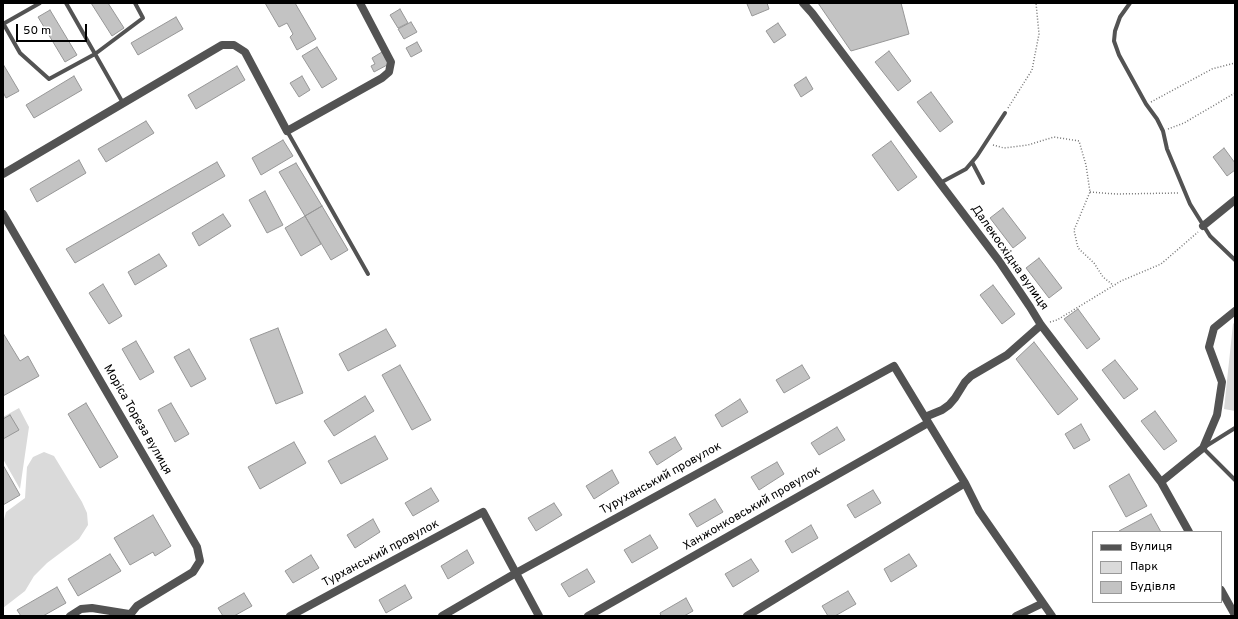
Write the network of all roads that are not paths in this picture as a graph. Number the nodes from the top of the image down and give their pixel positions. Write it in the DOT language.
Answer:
graph roads {
  1 [pos="40,3"];
  2 [pos="66,3"];
  3 [pos="135,3"];
  4 [pos="360,3"];
  5 [pos="803,3"];
  6 [pos="1130,3"];
  7 [pos="3,24"];
  8 [pos="95,54"];
  9 [pos="123,104"];
  10 [pos="1005,113"];
  11 [pos="287,131"];
  12 [pos="972,162"];
  13 [pos="3,174"];
  14 [pos="940,183"];
  15 [pos="983,183"];
  16 [pos="1235,200"];
  17 [pos="3,214"];
  18 [pos="1203,226"];
  19 [pos="1235,260"];
  20 [pos="368,274"];
  21 [pos="1235,311"];
  22 [pos="1041,325"];
  23 [pos="927,420"];
  24 [pos="1235,428"];
  25 [pos="1203,448"];
  26 [pos="1235,480"];
  27 [pos="1161,482"];
  28 [pos="966,483"];
  29 [pos="1188,531"];
  30 [pos="516,573"];
  31 [pos="1222,592"];
  32 [pos="1043,603"];
  33 [pos="129,615"];
  34 [pos="1235,615"];
  35 [pos="70,616"];
  36 [pos="290,616"];
  37 [pos="442,616"];
  38 [pos="539,616"];
  39 [pos="588,616"];
  40 [pos="747,616"];
  41 [pos="1016,616"];
  42 [pos="1052,616"];
  1 -- 7 [label="lane"];
  2 -- 8 [label="lane"];
  3 -- 8 [label="lane"];
  4 -- 11 [label="street"];
  5 -- 14 [label="street, Далекосхідна вулиця"];
  6 -- 18 [label="lane"];
  7 -- 8 [label="lane"];
  8 -- 9 [label="lane"];
  9 -- 11 [label="street"];
  9 -- 13 [label="street"];
  10 -- 12 [label="lane"];
  11 -- 20 [label="lane"];
  12 -- 14 [label="lane"];
  12 -- 15 [label="lane"];
  14 -- 22 [label="street, Далекосхідна вулиця"];
  16 -- 18 [label="street"];
  17 -- 33 [label="street, Моріса Тореза вулиця"];
  18 -- 19 [label="lane"];
  21 -- 25 [label="street"];
  22 -- 23 [label="street, Ханжонковський провулок"];
  22 -- 27 [label="street, Далекосхідна вулиця"];
  23 -- 28 [label="street"];
  23 -- 30 [label="street, Туруханський провулок"];
  23 -- 39 [label="street, Ханжонковський провулок"];
  24 -- 25 [label="lane"];
  25 -- 26 [label="lane"];
  25 -- 27 [label="street"];
  27 -- 29 [label="street, Далекосхідна вулиця"];
  28 -- 32 [label="street"];
  28 -- 40 [label="street"];
  30 -- 36 [label="street, Турханський провулок"];
  30 -- 37 [label="street, Туруханський провулок"];
  30 -- 38 [label="street"];
  31 -- 34 [label="street"];
  32 -- 41 [label="street"];
  32 -- 42 [label="street"];
  33 -- 35 [label="street"];
}
